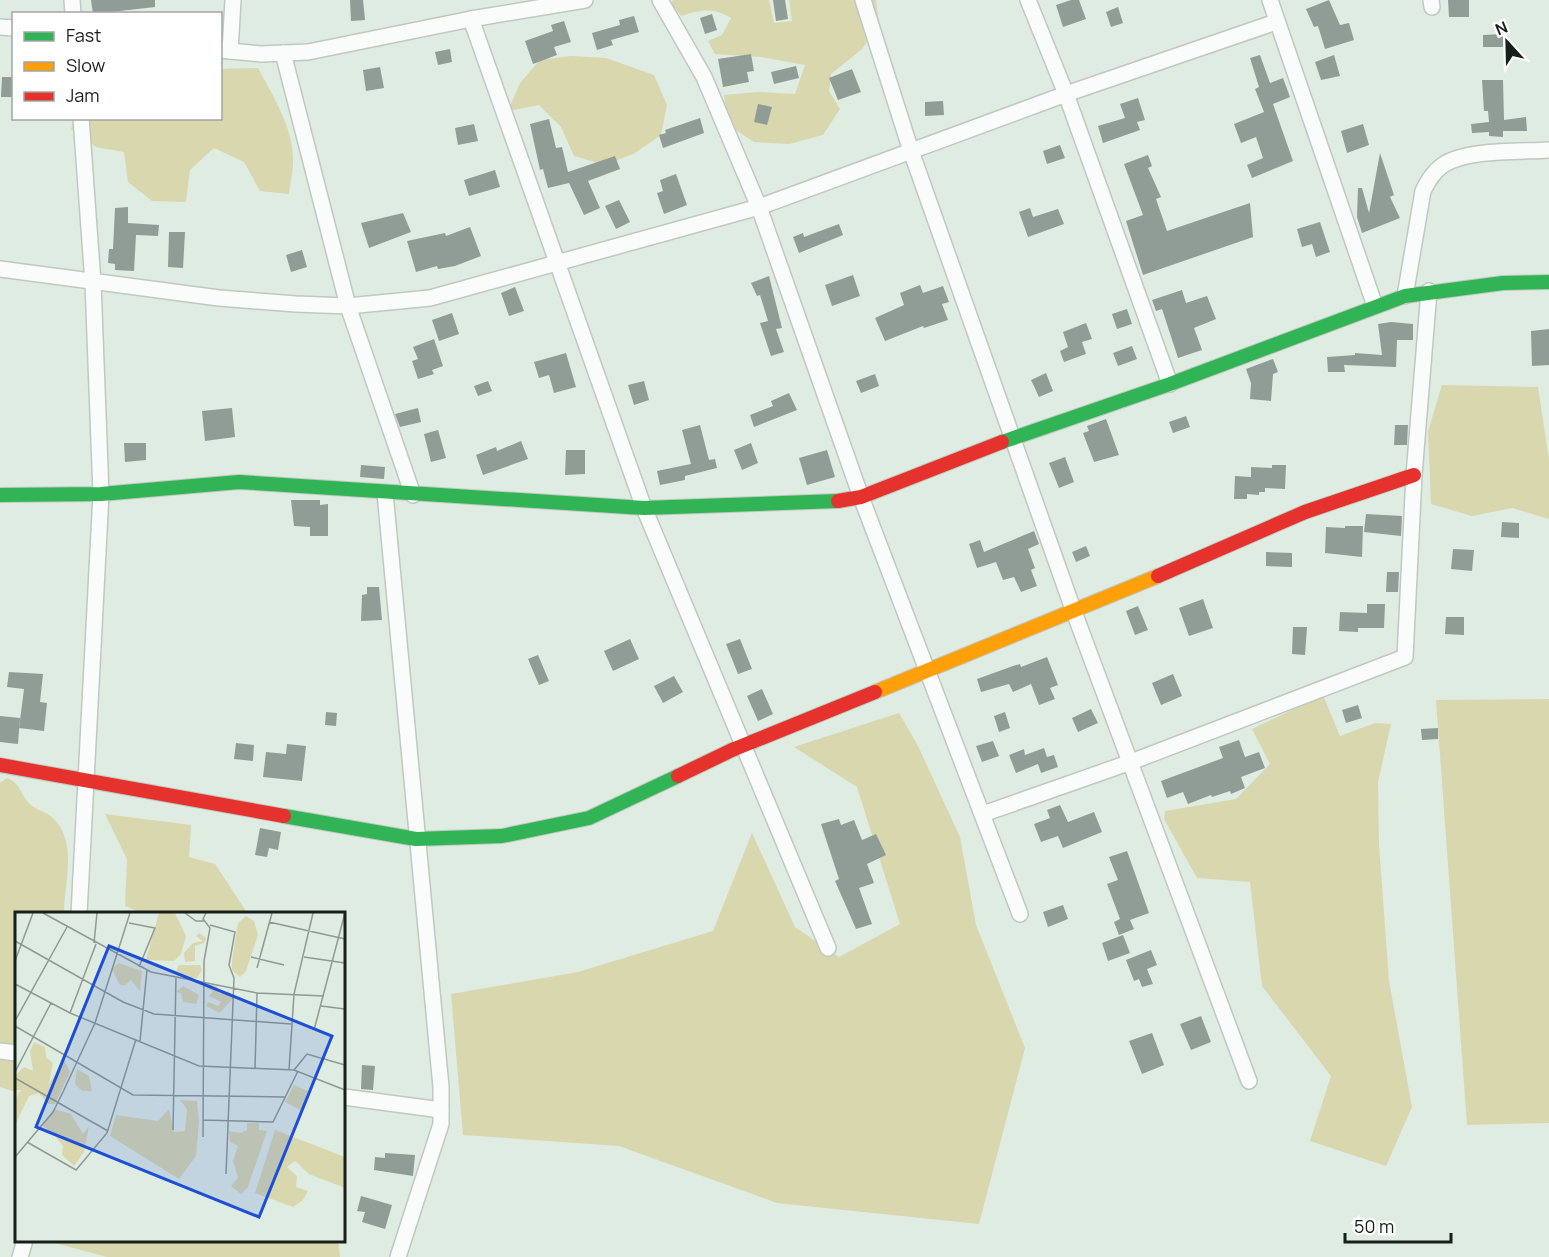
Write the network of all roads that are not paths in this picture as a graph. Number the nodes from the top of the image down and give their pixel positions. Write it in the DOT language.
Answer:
graph roads {
  1 [pos="233,0"];
  2 [pos="585,0"];
  3 [pos="660,0"];
  4 [pos="863,0"];
  5 [pos="1028,0"];
  6 [pos="1270,0"];
  7 [pos="471,19"];
  8 [pos="1276,22"];
  9 [pos="225,50"];
  10 [pos="283,53"];
  11 [pos="1066,94"];
  12 [pos="81,120"];
  13 [pos="1549,150"];
  14 [pos="911,151"];
  15 [pos="759,207"];
  16 [pos="555,264"];
  17 [pos="0,268"];
  18 [pos="1549,282"];
  19 [pos="93,283"];
  20 [pos="1429,291"];
  21 [pos="1405,296"];
  22 [pos="348,306"];
  23 [pos="1375,306"];
  24 [pos="1170,384"];
  25 [pos="1014,437"];
  26 [pos="1414,476"];
  27 [pos="385,493"];
  28 [pos="101,494"];
  29 [pos="0,495"];
  30 [pos="413,495"];
  31 [pos="861,497"];
  32 [pos="644,508"];
  33 [pos="1074,612"];
  34 [pos="928,671"];
  35 [pos="743,745"];
  36 [pos="1131,762"];
  37 [pos="0,765"];
  38 [pos="86,781"];
  39 [pos="983,814"];
  40 [pos="416,839"];
  41 [pos="79,912"];
  42 [pos="1020,914"];
  43 [pos="828,948"];
  44 [pos="0,1051"];
  45 [pos="15,1053"];
  46 [pos="1249,1081"];
  47 [pos="345,1097"];
  48 [pos="441,1110"];
  49 [pos="24,1242"];
  50 [pos="20,1257"];
  51 [pos="398,1257"];
  1 -- 9 [label="street"];
  2 -- 7 [label="street"];
  3 -- 15 [label="street"];
  4 -- 14 [label="street"];
  5 -- 11 [label="street"];
  6 -- 8 [label="street"];
  7 -- 10 [label="street"];
  7 -- 16 [label="street"];
  8 -- 11 [label="street"];
  8 -- 23 [label="street"];
  9 -- 10 [label="street"];
  10 -- 22 [label="street"];
  11 -- 14 [label="street"];
  11 -- 24 [label="street"];
  12 -- 19 [label="street"];
  13 -- 21 [label="street"];
  14 -- 15 [label="street"];
  14 -- 25 [label="street"];
  15 -- 16 [label="street"];
  15 -- 31 [label="street"];
  16 -- 22 [label="street"];
  16 -- 32 [label="street"];
  17 -- 19 [label="street"];
  18 -- 20 [label="street"];
  19 -- 22 [label="street"];
  19 -- 28 [label="street"];
  20 -- 21 [label="street"];
  20 -- 26 [label="street"];
  21 -- 23 [label="street"];
  22 -- 30 [label="street"];
  23 -- 24 [label="street"];
  24 -- 25 [label="street"];
  25 -- 31 [label="street"];
  25 -- 33 [label="street"];
  26 -- 33 [label="street"];
  26 -- 36 [label="street"];
  27 -- 28 [label="street"];
  27 -- 30 [label="street"];
  27 -- 40 [label="street"];
  28 -- 29 [label="street"];
  28 -- 38 [label="street"];
  30 -- 32 [label="street"];
  31 -- 32 [label="street"];
  31 -- 34 [label="street"];
  32 -- 35 [label="street"];
  33 -- 34 [label="street"];
  33 -- 36 [label="street"];
  34 -- 35 [label="street"];
  34 -- 39 [label="street"];
  35 -- 40 [label="street"];
  35 -- 43 [label="street"];
  36 -- 39 [label="street"];
  36 -- 46 [label="street"];
  37 -- 38 [label="street"];
  38 -- 40 [label="street"];
  38 -- 41 [label="street"];
  39 -- 42 [label="street"];
  40 -- 48 [label="street"];
  44 -- 45 [label="street"];
  47 -- 48 [label="street"];
  48 -- 51 [label="street"];
  49 -- 50 [label="street"];
}
